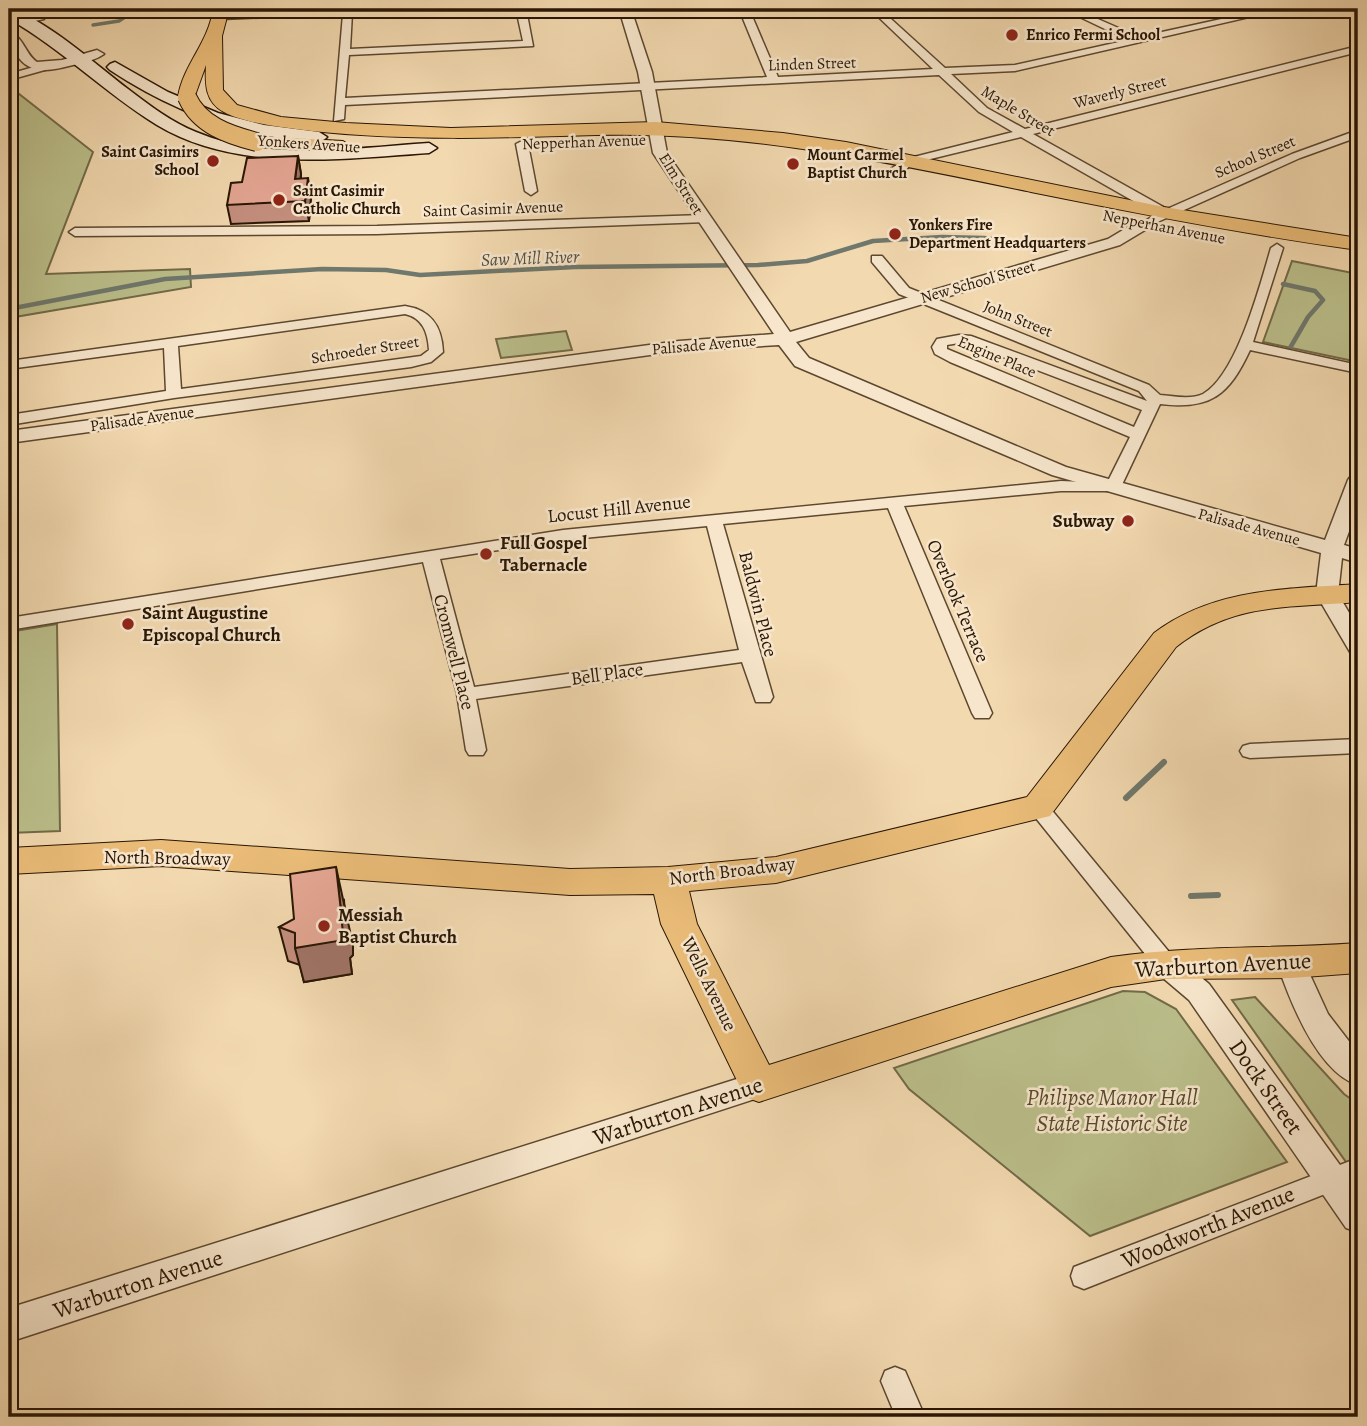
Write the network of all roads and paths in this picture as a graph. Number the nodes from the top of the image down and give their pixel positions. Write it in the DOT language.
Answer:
graph roads {
  1 [pos="382,9"];
  2 [pos="521,9"];
  3 [pos="625,9"];
  4 [pos="744,9"];
  5 [pos="875,9"];
  6 [pos="1068,9"];
  7 [pos="1279,9"];
  8 [pos="348,10"];
  9 [pos="246,11"];
  10 [pos="221,12"];
  11 [pos="16,16"];
  12 [pos="9,36"];
  13 [pos="215,38"];
  14 [pos="1139,41"];
  15 [pos="1358,49"];
  16 [pos="343,52"];
  17 [pos="97,54"];
  18 [pos="78,59"];
  19 [pos="29,63"];
  20 [pos="48,66"];
  21 [pos="941,73"];
  22 [pos="14,76"];
  23 [pos="774,81"];
  24 [pos="648,86"];
  25 [pos="339,102"];
  26 [pos="338,118"];
  27 [pos="1022,133"];
  28 [pos="1358,133"];
  29 [pos="451,134"];
  30 [pos="656,134"];
  31 [pos="522,144"];
  32 [pos="429,148"];
  33 [pos="910,161"];
  34 [pos="893,173"];
  35 [pos="531,191"];
  36 [pos="1164,213"];
  37 [pos="703,219"];
  38 [pos="1144,224"];
  39 [pos="75,232"];
  40 [pos="1357,246"];
  41 [pos="1277,247"];
  42 [pos="877,259"];
  43 [pos="921,299"];
  44 [pos="786,339"];
  45 [pos="171,343"];
  46 [pos="1247,345"];
  47 [pos="9,365"];
  48 [pos="1358,369"];
  49 [pos="174,394"];
  50 [pos="1153,404"];
  51 [pos="9,420"];
  52 [pos="1139,435"];
  53 [pos="9,437"];
  54 [pos="1358,480"];
  55 [pos="1113,488"];
  56 [pos="895,505"];
  57 [pos="714,522"];
  58 [pos="1332,549"];
  59 [pos="430,555"];
  60 [pos="1358,556"];
  61 [pos="1343,593"];
  62 [pos="9,624"];
  63 [pos="1358,647"];
  64 [pos="748,655"];
  65 [pos="466,694"];
  66 [pos="763,697"];
  67 [pos="982,713"];
  68 [pos="1358,746"];
  69 [pos="476,750"];
  70 [pos="1250,751"];
  71 [pos="1038,807"];
  72 [pos="9,861"];
  73 [pos="667,880"];
  74 [pos="1358,958"];
  75 [pos="1291,963"];
  76 [pos="1166,964"];
  77 [pos="1358,1072"];
  78 [pos="759,1085"];
  79 [pos="1345,1174"];
  80 [pos="1358,1217"];
  81 [pos="1084,1276"];
  82 [pos="9,1325"];
  83 [pos="895,1381"];
  84 [pos="911,1417"];
  1 -- 8 [label="street"];
  2 -- 16 [label="street"];
  3 -- 24 [label="street, Elm Street"];
  4 -- 23 [label="street"];
  5 -- 21 [label="street, Maple Street"];
  6 -- 14 [label="street"];
  7 -- 14 [label="street, Linden Street"];
  8 -- 9 [label="street"];
  8 -- 16 [label="street"];
  9 -- 10 [label="street"];
  10 -- 13 [label="main road, Yonkers Avenue"];
  11 -- 17 [label="main road, Nepperhan Avenue"];
  11 -- 18 [label="main road, Nepperhan Avenue"];
  12 -- 19 [label="street"];
  13 -- 29 [label="main road, Yonkers Avenue"];
  13 -- 32 [label="main road, Yonkers Avenue, bridge"];
  14 -- 21 [label="street, Linden Street"];
  15 -- 27 [label="street, Waverly Street"];
  16 -- 25 [label="street"];
  17 -- 18 [label="street"];
  17 -- 29 [label="main road, Nepperhan Avenue"];
  18 -- 20 [label="street"];
  18 -- 32 [label="main road, Nepperhan Avenue"];
  19 -- 20 [label="street"];
  19 -- 22 [label="street"];
  20 -- 22 [label="street"];
  21 -- 23 [label="street, Linden Street"];
  21 -- 27 [label="street, Maple Street"];
  23 -- 24 [label="street, Linden Street"];
  24 -- 25 [label="street, Linden Street"];
  24 -- 30 [label="street, Elm Street"];
  25 -- 26 [label="street"];
  27 -- 33 [label="street, Waverly Street"];
  27 -- 36 [label="street, Maple Street"];
  28 -- 36 [label="street, School Street"];
  29 -- 30 [label="main road, Nepperhan Avenue"];
  30 -- 31 [label="main road, Nepperhan Avenue"];
  30 -- 33 [label="main road, Nepperhan Avenue"];
  30 -- 34 [label="main road, Nepperhan Avenue"];
  30 -- 37 [label="street, Elm Street"];
  31 -- 32 [label="main road, Nepperhan Avenue"];
  31 -- 35 [label="street"];
  33 -- 34 [label="street, Waverly Street"];
  33 -- 36 [label="main road, Nepperhan Avenue"];
  34 -- 38 [label="main road, Nepperhan Avenue"];
  36 -- 38 [label="street, New School Street"];
  36 -- 40 [label="main road, Nepperhan Avenue"];
  37 -- 39 [label="street, Saint Casimir Avenue"];
  37 -- 44 [label="street, Elm Street"];
  38 -- 41 [label="main road, Nepperhan Avenue"];
  38 -- 43 [label="street, New School Street"];
  40 -- 41 [label="main road, Nepperhan Avenue"];
  41 -- 46 [label="street"];
  42 -- 43 [label="street, John Street"];
  43 -- 44 [label="street, New School Street"];
  43 -- 50 [label="street, John Street"];
  44 -- 53 [label="street, Palisade Avenue"];
  44 -- 55 [label="street, Palisade Avenue"];
  45 -- 47 [label="street, Schroeder Street"];
  45 -- 49 [label="street"];
  45 -- 49 [label="street, Schroeder Street"];
  46 -- 48 [label="street"];
  46 -- 50 [label="street"];
  49 -- 51 [label="street, Schroeder Street"];
  50 -- 52 [label="street"];
  50 -- 52 [label="street, Engine Place"];
  52 -- 55 [label="street"];
  54 -- 58 [label="street"];
  55 -- 56 [label="street, Locust Hill Avenue"];
  55 -- 58 [label="street, Palisade Avenue"];
  56 -- 57 [label="street, Locust Hill Avenue"];
  56 -- 67 [label="street, Overlook Terrace"];
  57 -- 59 [label="street, Locust Hill Avenue"];
  57 -- 64 [label="street, Baldwin Place"];
  58 -- 60 [label="street, Palisade Avenue"];
  58 -- 61 [label="street"];
  59 -- 62 [label="street, Locust Hill Avenue"];
  59 -- 65 [label="street, Cromwell Place"];
  61 -- 63 [label="street"];
  61 -- 71 [label="main road"];
  64 -- 65 [label="street, Bell Place"];
  64 -- 66 [label="street, Baldwin Place"];
  65 -- 69 [label="street, Cromwell Place"];
  68 -- 70 [label="street"];
  71 -- 73 [label="main road, North Broadway"];
  71 -- 76 [label="street"];
  72 -- 73 [label="main road, North Broadway"];
  73 -- 78 [label="main road, Wells Avenue"];
  74 -- 75 [label="main road, Warburton Avenue"];
  75 -- 76 [label="main road, Warburton Avenue"];
  75 -- 77 [label="street"];
  76 -- 78 [label="main road, Warburton Avenue"];
  76 -- 79 [label="street, Dock Street"];
  78 -- 82 [label="street, Warburton Avenue"];
  79 -- 80 [label="street, Dock Street"];
  79 -- 81 [label="street, Woodworth Avenue"];
  83 -- 84 [label="street"];
}
